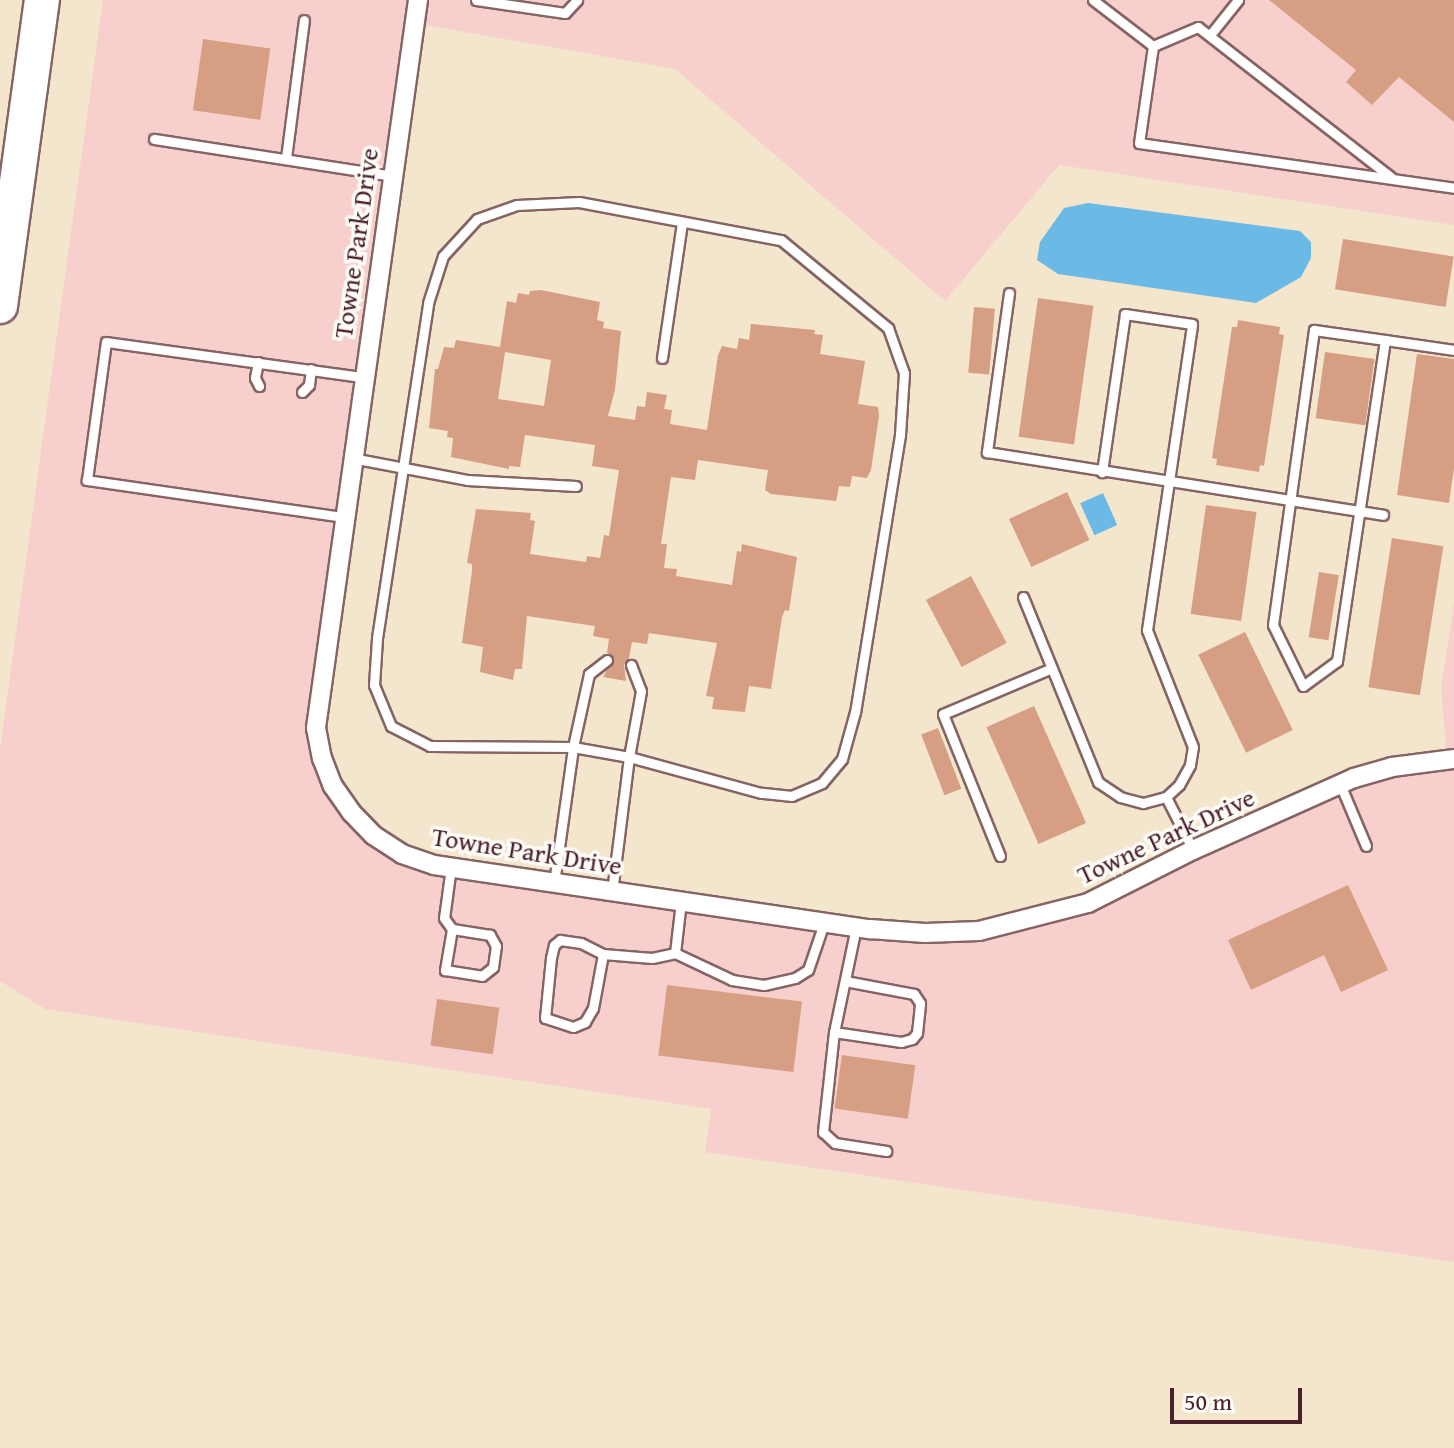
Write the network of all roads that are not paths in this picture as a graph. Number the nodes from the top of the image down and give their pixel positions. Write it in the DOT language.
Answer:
graph roads {
  1 [pos="42,0"];
  2 [pos="418,0"];
  3 [pos="476,0"];
  4 [pos="577,0"];
  5 [pos="1093,0"];
  6 [pos="1238,0"];
  7 [pos="304,20"];
  8 [pos="1210,35"];
  9 [pos="1153,46"];
  10 [pos="154,139"];
  11 [pos="286,158"];
  12 [pos="392,176"];
  13 [pos="1394,179"];
  14 [pos="1454,188"];
  15 [pos="682,222"];
  16 [pos="1009,293"];
  17 [pos="0,306"];
  18 [pos="1385,340"];
  19 [pos="1454,350"];
  20 [pos="662,358"];
  21 [pos="258,362"];
  22 [pos="311,369"];
  23 [pos="363,377"];
  24 [pos="259,386"];
  25 [pos="302,392"];
  26 [pos="352,458"];
  27 [pos="404,467"];
  28 [pos="1102,472"];
  29 [pos="1169,483"];
  30 [pos="576,486"];
  31 [pos="1291,501"];
  32 [pos="1359,512"];
  33 [pos="1383,515"];
  34 [pos="343,517"];
  35 [pos="1023,597"];
  36 [pos="607,660"];
  37 [pos="631,665"];
  38 [pos="1052,668"];
  39 [pos="573,747"];
  40 [pos="629,757"];
  41 [pos="1454,759"];
  42 [pos="1340,784"];
  43 [pos="1166,797"];
  44 [pos="1366,846"];
  45 [pos="1193,850"];
  46 [pos="1000,856"];
  47 [pos="451,867"];
  48 [pos="554,883"];
  49 [pos="612,891"];
  50 [pos="681,901"];
  51 [pos="824,923"];
  52 [pos="856,927"];
  53 [pos="452,929"];
  54 [pos="675,953"];
  55 [pos="603,954"];
  56 [pos="845,981"];
  57 [pos="834,1032"];
  58 [pos="886,1151"];
  1 -- 17 [label="highway"];
  2 -- 12 [label="street, Towne Park Drive"];
  3 -- 4 [label="lane"];
  5 -- 9 [label="lane"];
  6 -- 8 [label="lane"];
  7 -- 11 [label="lane"];
  8 -- 9 [label="lane"];
  8 -- 13 [label="lane"];
  9 -- 13 [label="lane"];
  10 -- 11 [label="lane"];
  11 -- 12 [label="lane"];
  12 -- 23 [label="street, Towne Park Drive"];
  13 -- 14 [label="lane"];
  15 -- 20 [label="lane"];
  15 -- 27 [label="lane"];
  15 -- 40 [label="lane"];
  16 -- 28 [label="lane"];
  18 -- 19 [label="lane"];
  18 -- 31 [label="lane"];
  18 -- 32 [label="lane"];
  21 -- 22 [label="lane"];
  21 -- 24 [label="lane"];
  21 -- 34 [label="lane"];
  22 -- 23 [label="lane"];
  22 -- 25 [label="lane"];
  23 -- 26 [label="street, Towne Park Drive"];
  26 -- 27 [label="lane"];
  26 -- 34 [label="street, Towne Park Drive"];
  27 -- 30 [label="lane"];
  27 -- 39 [label="lane"];
  28 -- 29 [label="lane"];
  28 -- 29 [label="lane"];
  29 -- 31 [label="lane"];
  29 -- 43 [label="lane"];
  31 -- 32 [label="lane"];
  31 -- 32 [label="lane"];
  32 -- 33 [label="lane"];
  34 -- 47 [label="street, Towne Park Drive"];
  35 -- 38 [label="lane"];
  36 -- 39 [label="lane"];
  37 -- 40 [label="lane"];
  38 -- 43 [label="lane"];
  38 -- 46 [label="lane"];
  39 -- 40 [label="lane"];
  39 -- 48 [label="lane"];
  40 -- 49 [label="lane"];
  41 -- 42 [label="street, Towne Park Drive"];
  42 -- 44 [label="lane"];
  42 -- 45 [label="street, Towne Park Drive"];
  43 -- 45 [label="lane"];
  45 -- 52 [label="street, Towne Park Drive"];
  47 -- 48 [label="street, Towne Park Drive"];
  47 -- 53 [label="lane"];
  48 -- 49 [label="street, Towne Park Drive"];
  49 -- 50 [label="street, Towne Park Drive"];
  50 -- 51 [label="street, Towne Park Drive"];
  50 -- 54 [label="lane"];
  51 -- 52 [label="street, Towne Park Drive"];
  51 -- 54 [label="lane"];
  52 -- 56 [label="lane"];
  53 -- 53 [label="lane"];
  54 -- 55 [label="lane"];
  55 -- 55 [label="lane"];
  56 -- 57 [label="lane"];
  56 -- 57 [label="lane"];
  57 -- 58 [label="lane"];
}
